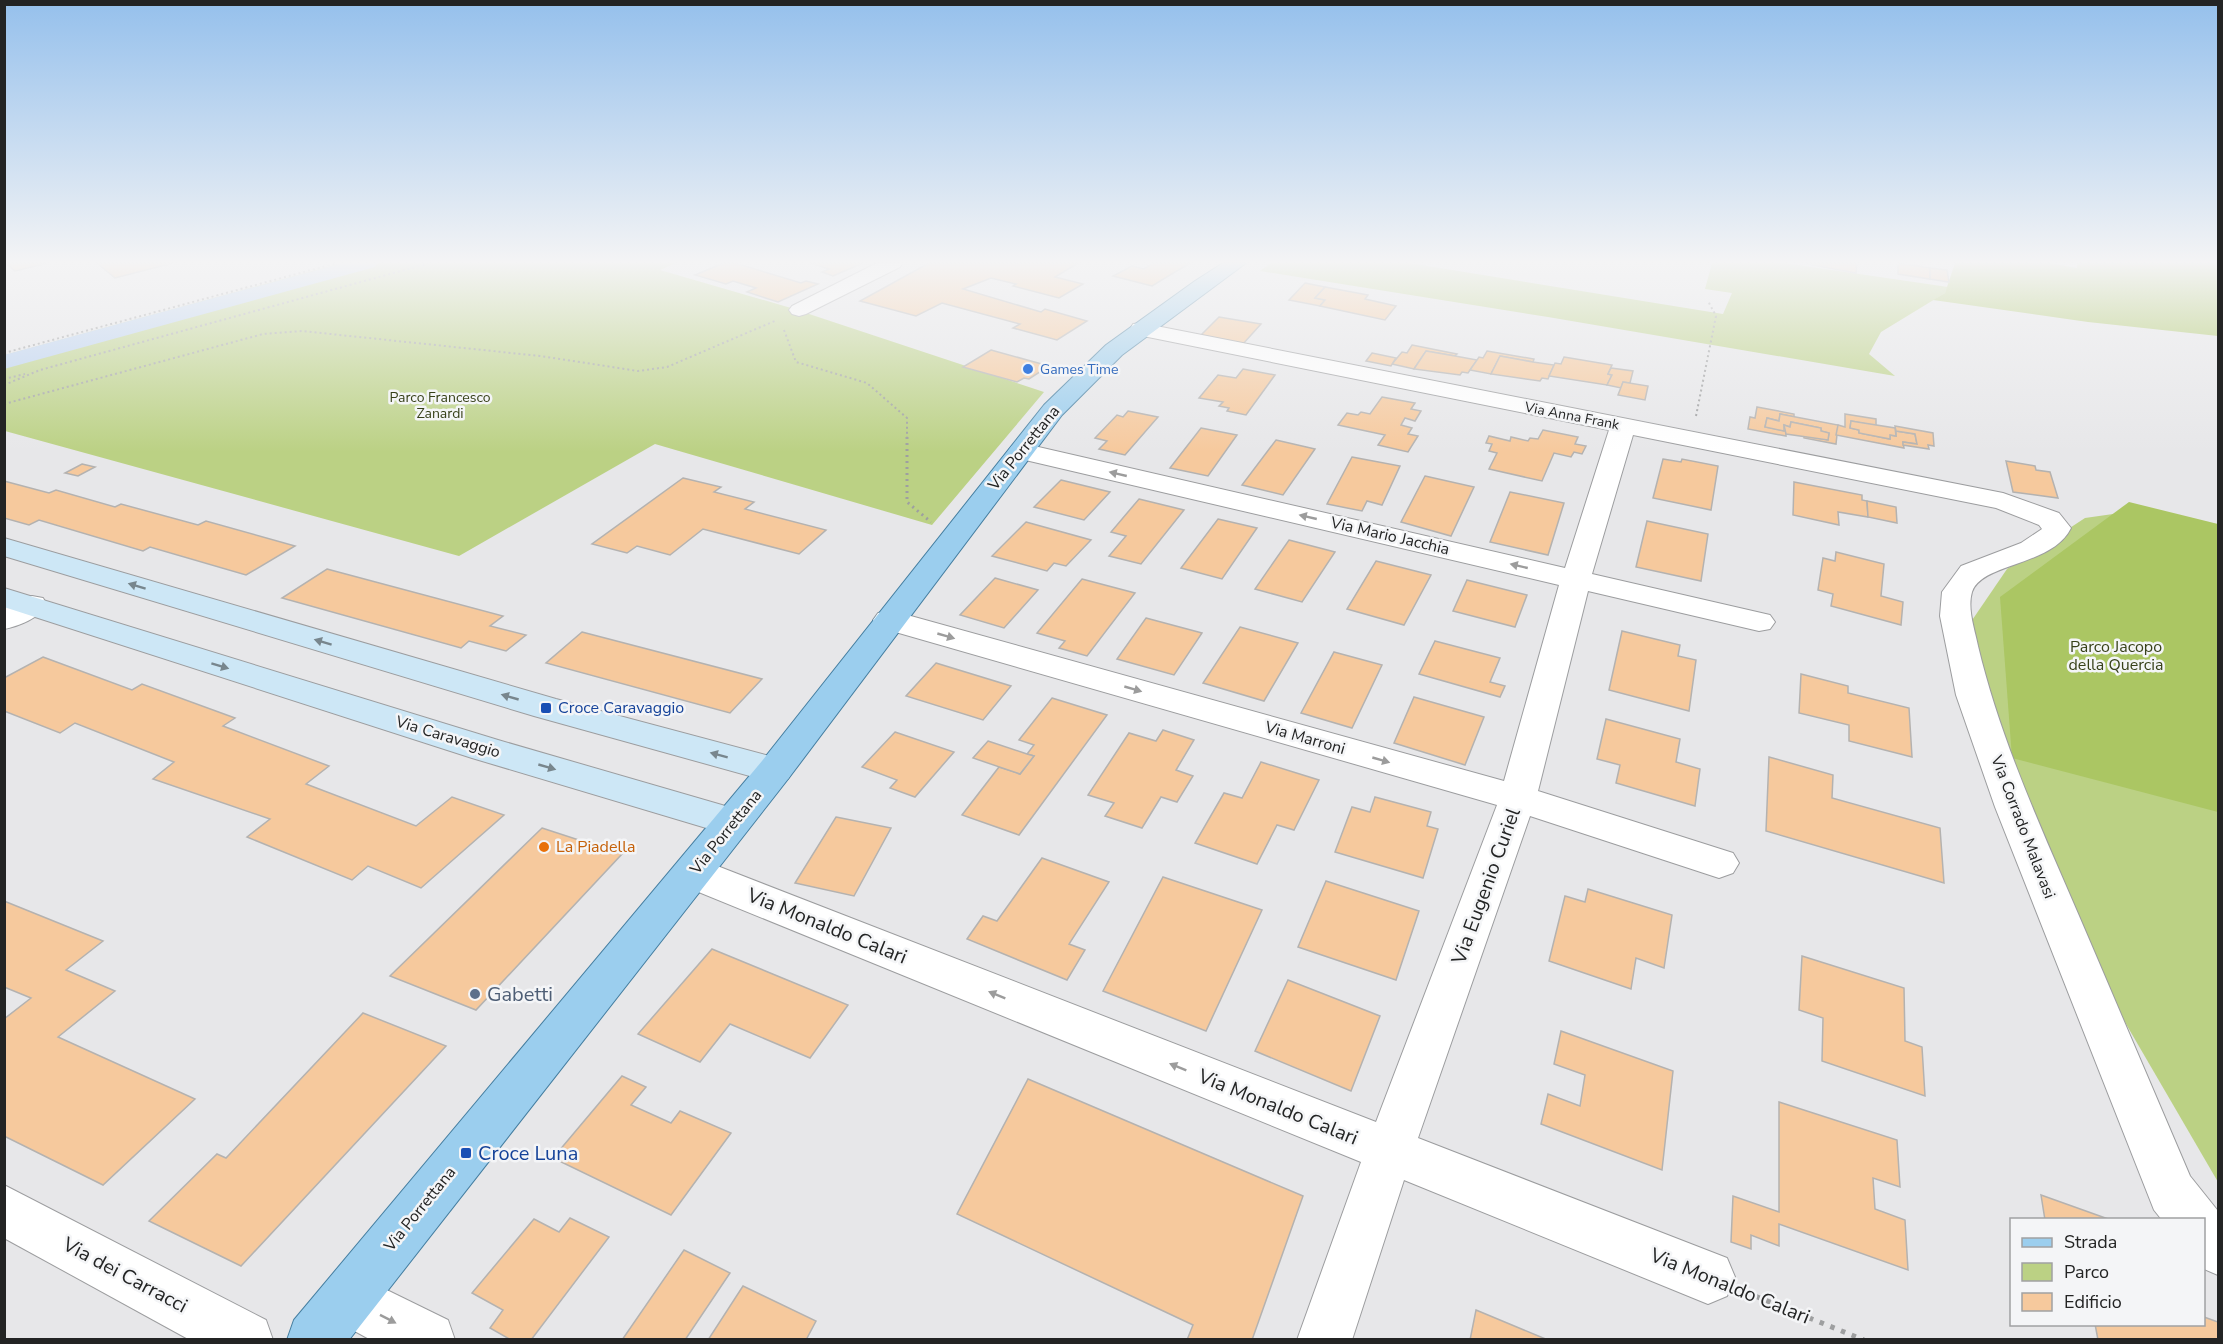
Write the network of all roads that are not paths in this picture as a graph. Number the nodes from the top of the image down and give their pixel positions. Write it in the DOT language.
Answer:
graph roads {
  1 [pos="1146,326"];
  2 [pos="1141,329"];
  3 [pos="1623,425"];
  4 [pos="1021,451"];
  5 [pos="2003,501"];
  6 [pos="4,547"];
  7 [pos="1576,579"];
  8 [pos="14,607"];
  9 [pos="225,613"];
  10 [pos="889,620"];
  11 [pos="1759,622"];
  12 [pos="164,648"];
  13 [pos="775,770"];
  14 [pos="1518,798"];
  15 [pos="733,822"];
  16 [pos="1719,862"];
  17 [pos="693,873"];
  18 [pos="1389,1152"];
  19 [pos="4,1210"];
  20 [pos="2192,1218"];
  21 [pos="2205,1232"];
  22 [pos="2218,1249"];
  23 [pos="1708,1278"];
  24 [pos="348,1298"];
  25 [pos="233,1333"];
  26 [pos="314,1340"];
  27 [pos="428,1340"];
  28 [pos="1324,1340"];
  1 -- 2 [label="main road, Via Porrettana"];
  2 -- 3 [label="street, Via Anna Frank"];
  2 -- 4 [label="main road, Via Porrettana"];
  3 -- 5 [label="street, Via Anna Frank"];
  3 -- 7 [label="street, Via Eugenio Curiel"];
  7 -- 4 [label="street, Via Mario Jacchia, one-way"];
  4 -- 10 [label="main road, Via Porrettana"];
  5 -- 20 [label="street, Via Corrado Malavasi"];
  9 -- 6 [label="main road, one-way"];
  7 -- 11 [label="street, Via Mario Jacchia"];
  7 -- 14 [label="street, Via Eugenio Curiel"];
  8 -- 12 [label="main road, Via Caravaggio"];
  9 -- 12 [label="main road"];
  13 -- 9 [label="main road, one-way"];
  10 -- 13 [label="main road, Via Porrettana"];
  10 -- 14 [label="street, Via Marroni, one-way"];
  12 -- 15 [label="main road, Via Caravaggio, one-way"];
  13 -- 15 [label="main road, Via Porrettana"];
  14 -- 16 [label="street, Via Marroni"];
  14 -- 18 [label="street, Via Eugenio Curiel"];
  15 -- 17 [label="main road, Via Porrettana"];
  18 -- 17 [label="street, Via Monaldo Calari, one-way"];
  17 -- 24 [label="main road, Via Porrettana"];
  18 -- 23 [label="street, Via Monaldo Calari"];
  18 -- 28 [label="street, Via Eugenio Curiel"];
  19 -- 25 [label="street, Via dei Carracci"];
  21 -- 22 [label="street"];
  24 -- 26 [label="main road, Via Porrettana"];
  24 -- 27 [label="street, one-way"];
}
